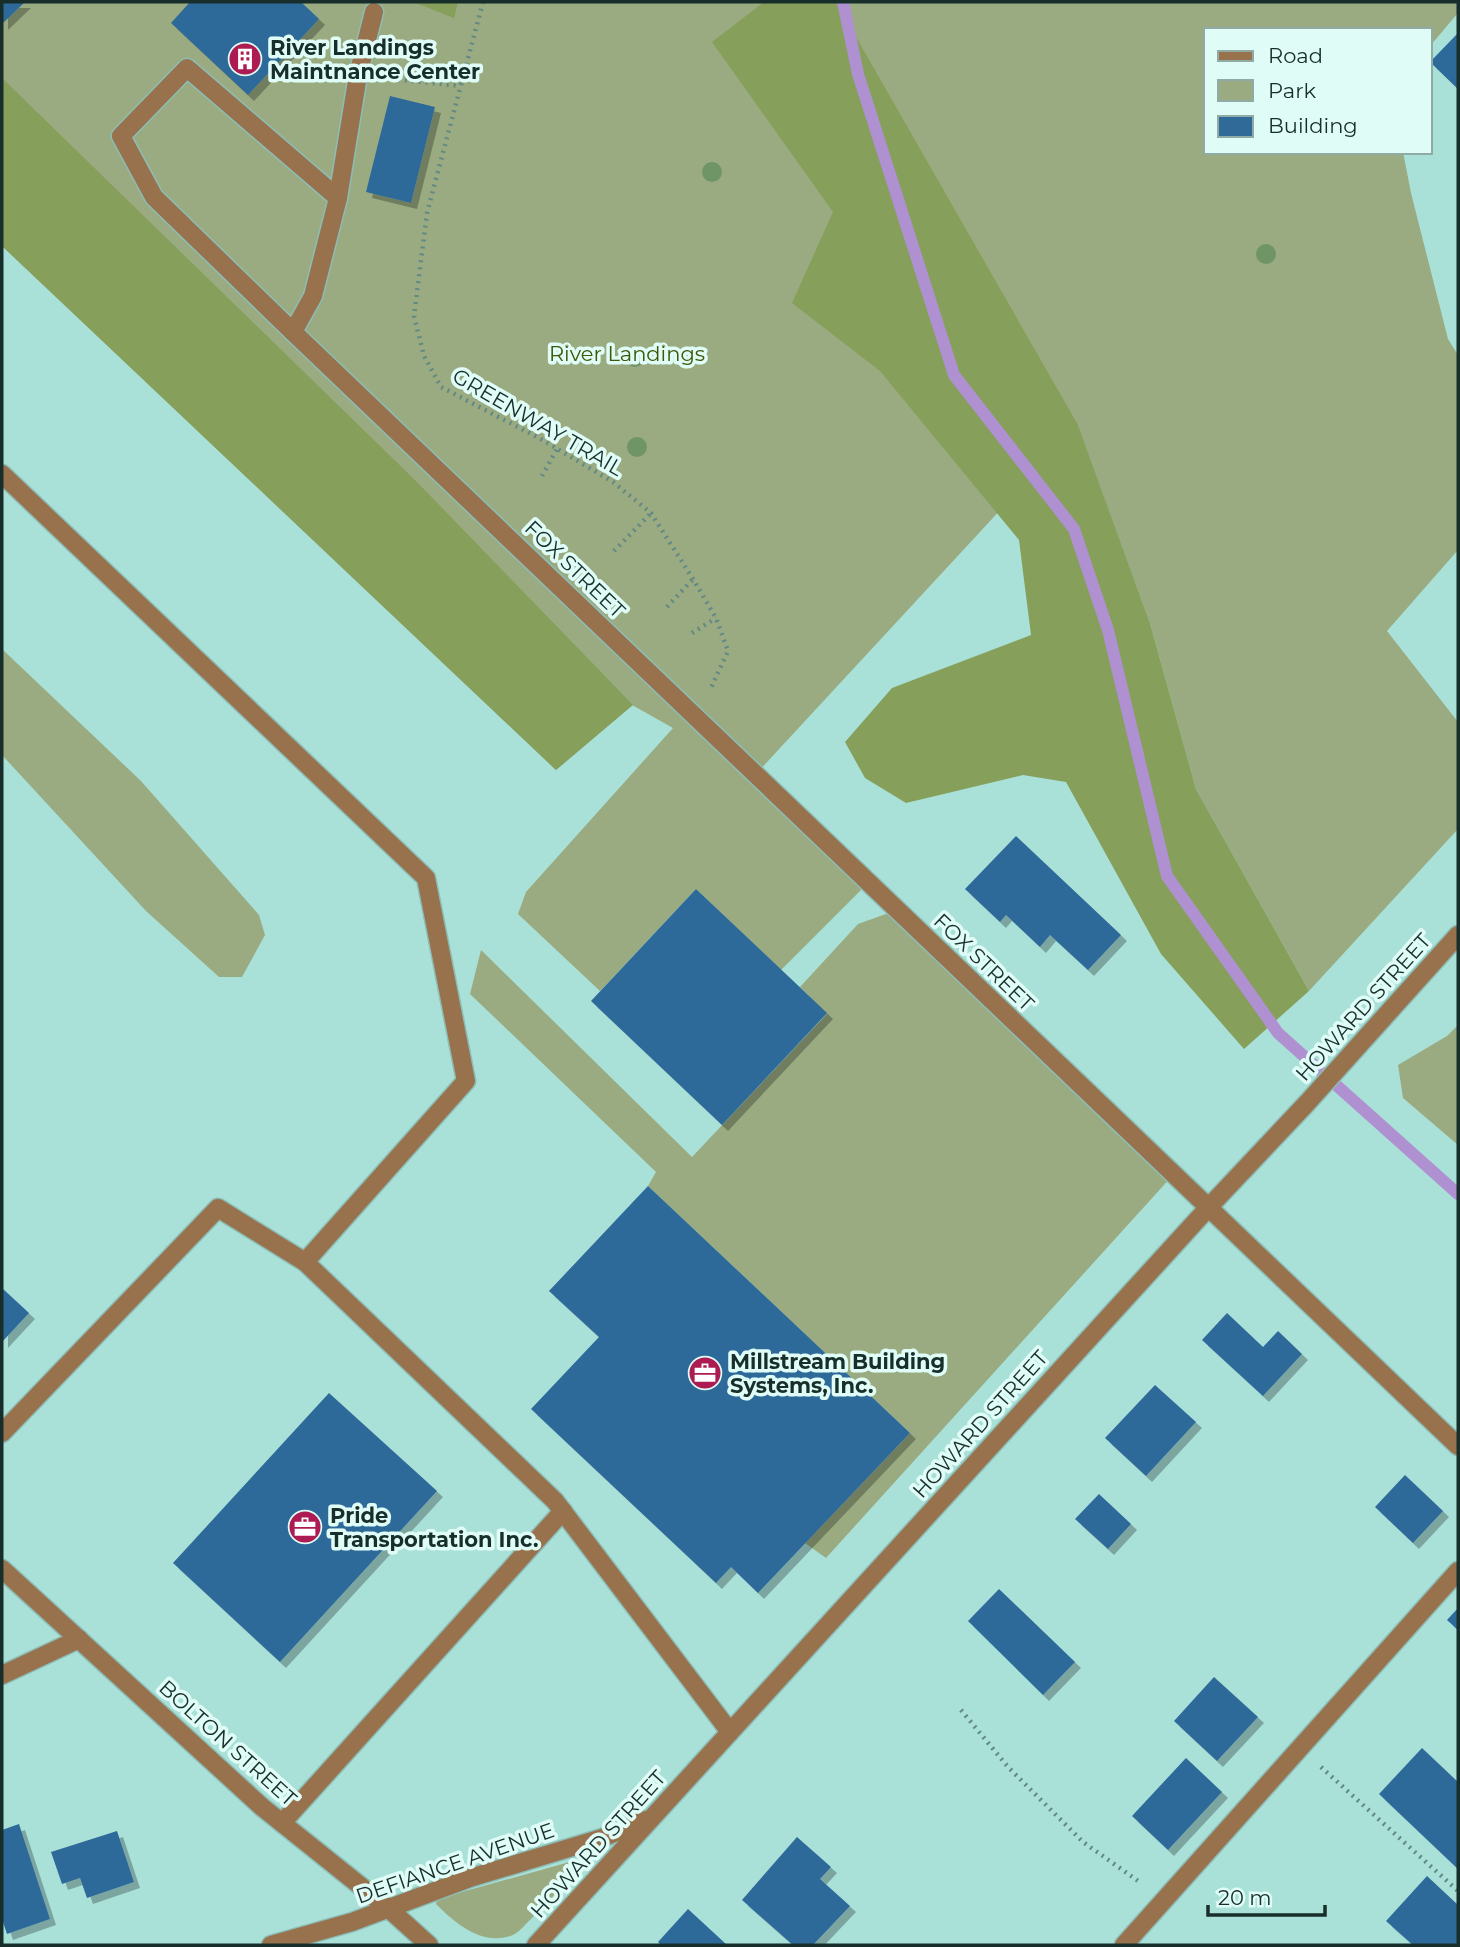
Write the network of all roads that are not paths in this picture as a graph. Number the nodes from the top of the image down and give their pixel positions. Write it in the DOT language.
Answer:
graph roads {
  1 [pos="374,12"];
  2 [pos="338,198"];
  3 [pos="293,332"];
  4 [pos="2,474"];
  5 [pos="1458,936"];
  6 [pos="1208,1208"];
  7 [pos="305,1262"];
  8 [pos="2,1433"];
  9 [pos="1458,1446"];
  10 [pos="563,1511"];
  11 [pos="2,1569"];
  12 [pos="1458,1571"];
  13 [pos="79,1639"];
  14 [pos="2,1675"];
  15 [pos="730,1732"];
  16 [pos="652,1818"];
  17 [pos="282,1823"];
  18 [pos="388,1908"];
  19 [pos="271,1945"];
  20 [pos="429,1945"];
  21 [pos="536,1945"];
  22 [pos="1124,1945"];
  1 -- 2 [label="street"];
  2 -- 3 [label="street"];
  2 -- 3 [label="street, FOX STREET"];
  3 -- 6 [label="street, FOX STREET"];
  4 -- 7 [label="street"];
  5 -- 6 [label="street, HOWARD STREET"];
  6 -- 9 [label="street, FOX STREET"];
  6 -- 15 [label="street, HOWARD STREET"];
  7 -- 8 [label="street"];
  7 -- 10 [label="street"];
  10 -- 15 [label="street"];
  10 -- 17 [label="street"];
  11 -- 13 [label="street, BOLTON STREET"];
  12 -- 22 [label="street"];
  13 -- 14 [label="street"];
  13 -- 17 [label="street, BOLTON STREET"];
  15 -- 16 [label="street, HOWARD STREET"];
  16 -- 18 [label="street, DEFIANCE AVENUE"];
  16 -- 21 [label="street, HOWARD STREET"];
  17 -- 18 [label="street, BOLTON STREET"];
  18 -- 19 [label="street, DEFIANCE AVENUE"];
  18 -- 20 [label="street, BOLTON STREET"];
}
